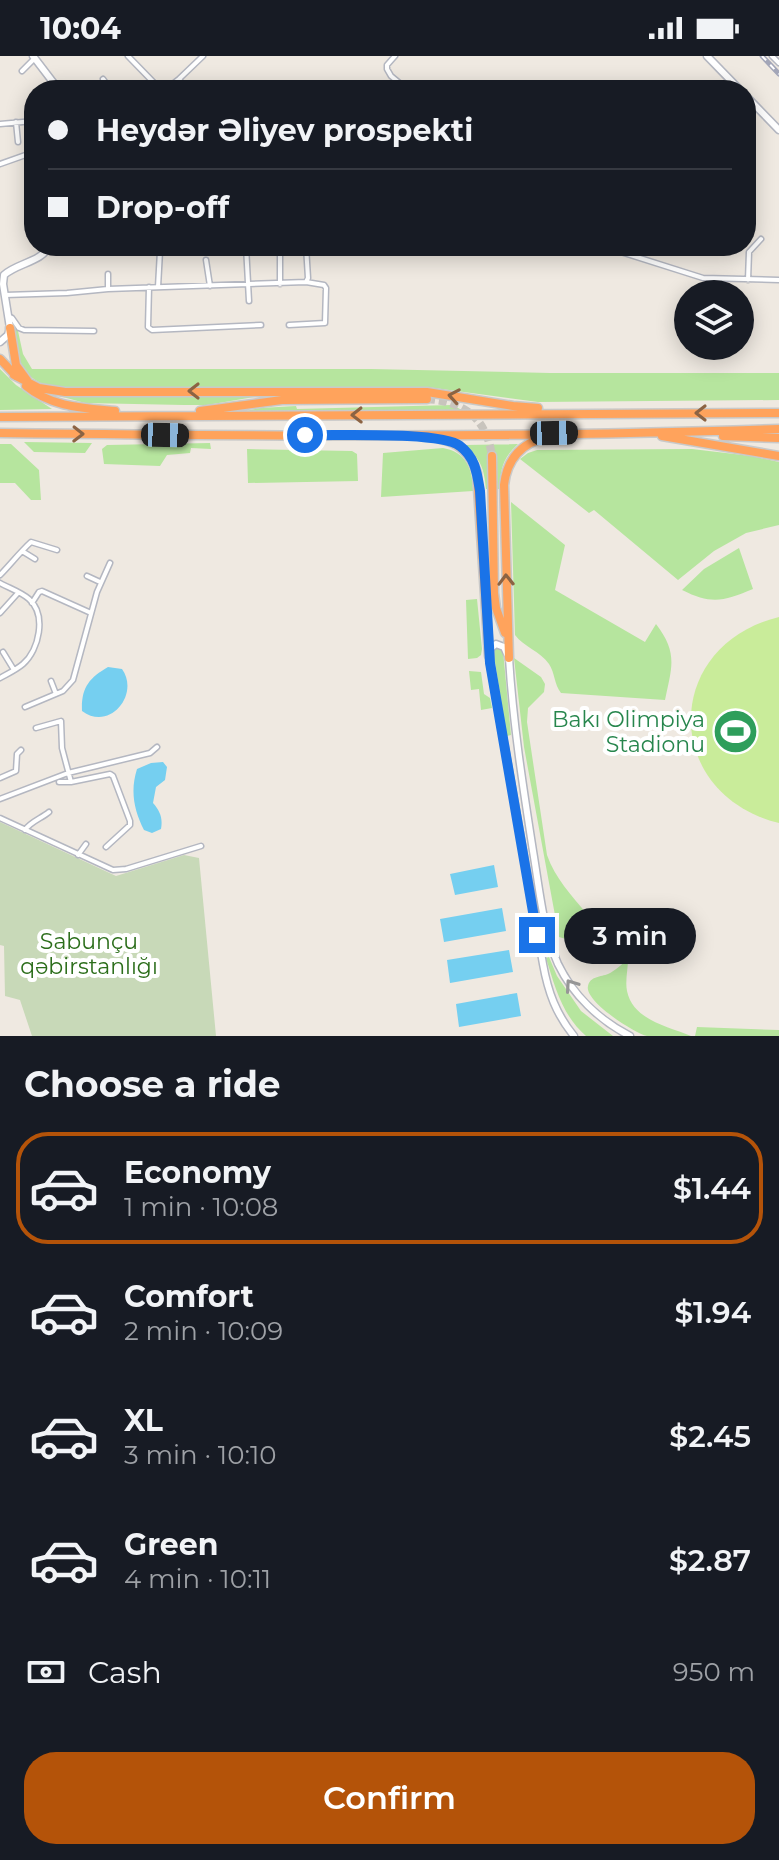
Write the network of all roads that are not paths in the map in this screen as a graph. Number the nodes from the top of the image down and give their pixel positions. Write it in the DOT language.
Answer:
graph roads {
  1 [pos="128,56"];
  2 [pos="203,56"];
  3 [pos="395,56"];
  4 [pos="707,56"];
  5 [pos="772,56"];
  6 [pos="34,57"];
  7 [pos="779,63"];
  8 [pos="22,71"];
  9 [pos="179,79"];
  10 [pos="52,80"];
  11 [pos="153,80"];
  12 [pos="396,80"];
  13 [pos="730,80"];
  14 [pos="756,106"];
  15 [pos="16,122"];
  16 [pos="24,122"];
  17 [pos="0,124"];
  18 [pos="779,130"];
  19 [pos="18,142"];
  20 [pos="24,156"];
  21 [pos="0,164"];
  22 [pos="761,239"];
  23 [pos="756,244"];
  24 [pos="40,256"];
  25 [pos="160,256"];
  26 [pos="247,256"];
  27 [pos="280,256"];
  28 [pos="307,256"];
  29 [pos="633,256"];
  30 [pos="749,256"];
  31 [pos="206,260"];
  32 [pos="108,274"];
  33 [pos="748,280"];
  34 [pos="754,280"];
  35 [pos="779,280"];
  36 [pos="306,282"];
  37 [pos="280,284"];
  38 [pos="249,285"];
  39 [pos="210,286"];
  40 [pos="149,287"];
  41 [pos="158,287"];
  42 [pos="108,289"];
  43 [pos="5,295"];
  44 [pos="249,301"];
  45 [pos="8,316"];
  46 [pos="261,325"];
  47 [pos="289,325"];
  48 [pos="10,328"];
  49 [pos="94,331"];
  50 [pos="0,342"];
  51 [pos="0,359"];
  52 [pos="14,375"];
  53 [pos="33,386"];
  54 [pos="427,399"];
  55 [pos="587,412"];
  56 [pos="779,413"];
  57 [pos="152,416"];
  58 [pos="0,417"];
  59 [pos="779,429"];
  60 [pos="0,433"];
  61 [pos="583,433"];
  62 [pos="646,433"];
  63 [pos="407,436"];
  64 [pos="779,438"];
  65 [pos="492,456"];
  66 [pos="779,456"];
  67 [pos="57,550"];
  68 [pos="22,551"];
  69 [pos="35,559"];
  70 [pos="110,563"];
  71 [pos="0,575"];
  72 [pos="87,576"];
  73 [pos="100,582"];
  74 [pos="0,583"];
  75 [pos="18,593"];
  76 [pos="32,603"];
  77 [pos="0,613"];
  78 [pos="91,613"];
  79 [pos="507,638"];
  80 [pos="3,652"];
  81 [pos="489,656"];
  82 [pos="509,658"];
  83 [pos="14,670"];
  84 [pos="0,678"];
  85 [pos="51,681"];
  86 [pos="56,694"];
  87 [pos="25,707"];
  88 [pos="36,728"];
  89 [pos="157,747"];
  90 [pos="21,750"];
  91 [pos="68,773"];
  92 [pos="0,778"];
  93 [pos="59,782"];
  94 [pos="71,782"];
  95 [pos="0,799"];
  96 [pos="49,812"];
  97 [pos="0,818"];
  98 [pos="25,830"];
  99 [pos="86,844"];
  100 [pos="201,846"];
  101 [pos="106,847"];
  102 [pos="78,855"];
  103 [pos="606,1021"];
  104 [pos="574,1036"];
  105 [pos="617,1036"];
  106 [pos="630,1036"];
  1 -- 11 [label="street"];
  2 -- 9 [label="street"];
  3 -- 12 [label="street"];
  4 -- 13 [label="main road"];
  5 -- 7 [label="street"];
  6 -- 8 [label="street"];
  6 -- 10 [label="main road"];
  14 -- 18 [label="main road"];
  15 -- 16 [label="street"];
  15 -- 17 [label="street"];
  15 -- 19 [label="street"];
  20 -- 21 [label="street"];
  22 -- 23 [label="street"];
  24 -- 43 [label="main road"];
  25 -- 41 [label="street"];
  26 -- 38 [label="street"];
  27 -- 37 [label="street"];
  28 -- 36 [label="street"];
  29 -- 33 [label="street"];
  30 -- 33 [label="street"];
  31 -- 39 [label="street"];
  32 -- 42 [label="street"];
  34 -- 35 [label="street"];
  36 -- 37 [label="street"];
  36 -- 47 [label="street"];
  37 -- 38 [label="street"];
  38 -- 39 [label="street"];
  38 -- 44 [label="street"];
  39 -- 41 [label="street"];
  40 -- 41 [label="street"];
  40 -- 42 [label="street"];
  40 -- 46 [label="street"];
  42 -- 43 [label="street"];
  43 -- 45 [label="main road"];
  45 -- 48 [label="main road"];
  45 -- 49 [label="street"];
  48 -- 50 [label="main road"];
  48 -- 53 [label="highway"];
  51 -- 52 [label="highway"];
  52 -- 53 [label="highway"];
  52 -- 57 [label="highway"];
  55 -- 53 [label="highway, one-way"];
  54 -- 57 [label="highway"];
  56 -- 55 [label="highway, one-way"];
  55 -- 57 [label="highway, one-way"];
  57 -- 58 [label="highway"];
  59 -- 62 [label="highway"];
  60 -- 63 [label="highway, one-way"];
  61 -- 62 [label="highway"];
  61 -- 63 [label="highway"];
  79 -- 61 [label="highway, one-way"];
  62 -- 64 [label="highway"];
  62 -- 66 [label="highway"];
  63 -- 81 [label="highway"];
  65 -- 79 [label="highway"];
  67 -- 68 [label="street"];
  68 -- 69 [label="street"];
  68 -- 71 [label="street"];
  70 -- 73 [label="street"];
  72 -- 73 [label="street"];
  73 -- 78 [label="street"];
  74 -- 75 [label="street"];
  75 -- 76 [label="street"];
  75 -- 77 [label="street"];
  76 -- 78 [label="street"];
  76 -- 83 [label="street"];
  78 -- 86 [label="street"];
  79 -- 82 [label="highway"];
  80 -- 83 [label="street"];
  81 -- 82 [label="main road"];
  81 -- 104 [label="main road"];
  103 -- 82 [label="main road, one-way"];
  83 -- 84 [label="street"];
  85 -- 86 [label="street"];
  86 -- 87 [label="street"];
  88 -- 91 [label="street"];
  89 -- 91 [label="street"];
  90 -- 92 [label="street"];
  91 -- 94 [label="street"];
  91 -- 95 [label="street"];
  93 -- 94 [label="street"];
  94 -- 101 [label="street"];
  96 -- 98 [label="street"];
  97 -- 98 [label="street"];
  98 -- 102 [label="street"];
  99 -- 102 [label="street"];
  100 -- 102 [label="street"];
  103 -- 105 [label="main road"];
  103 -- 106 [label="main road"];
}
